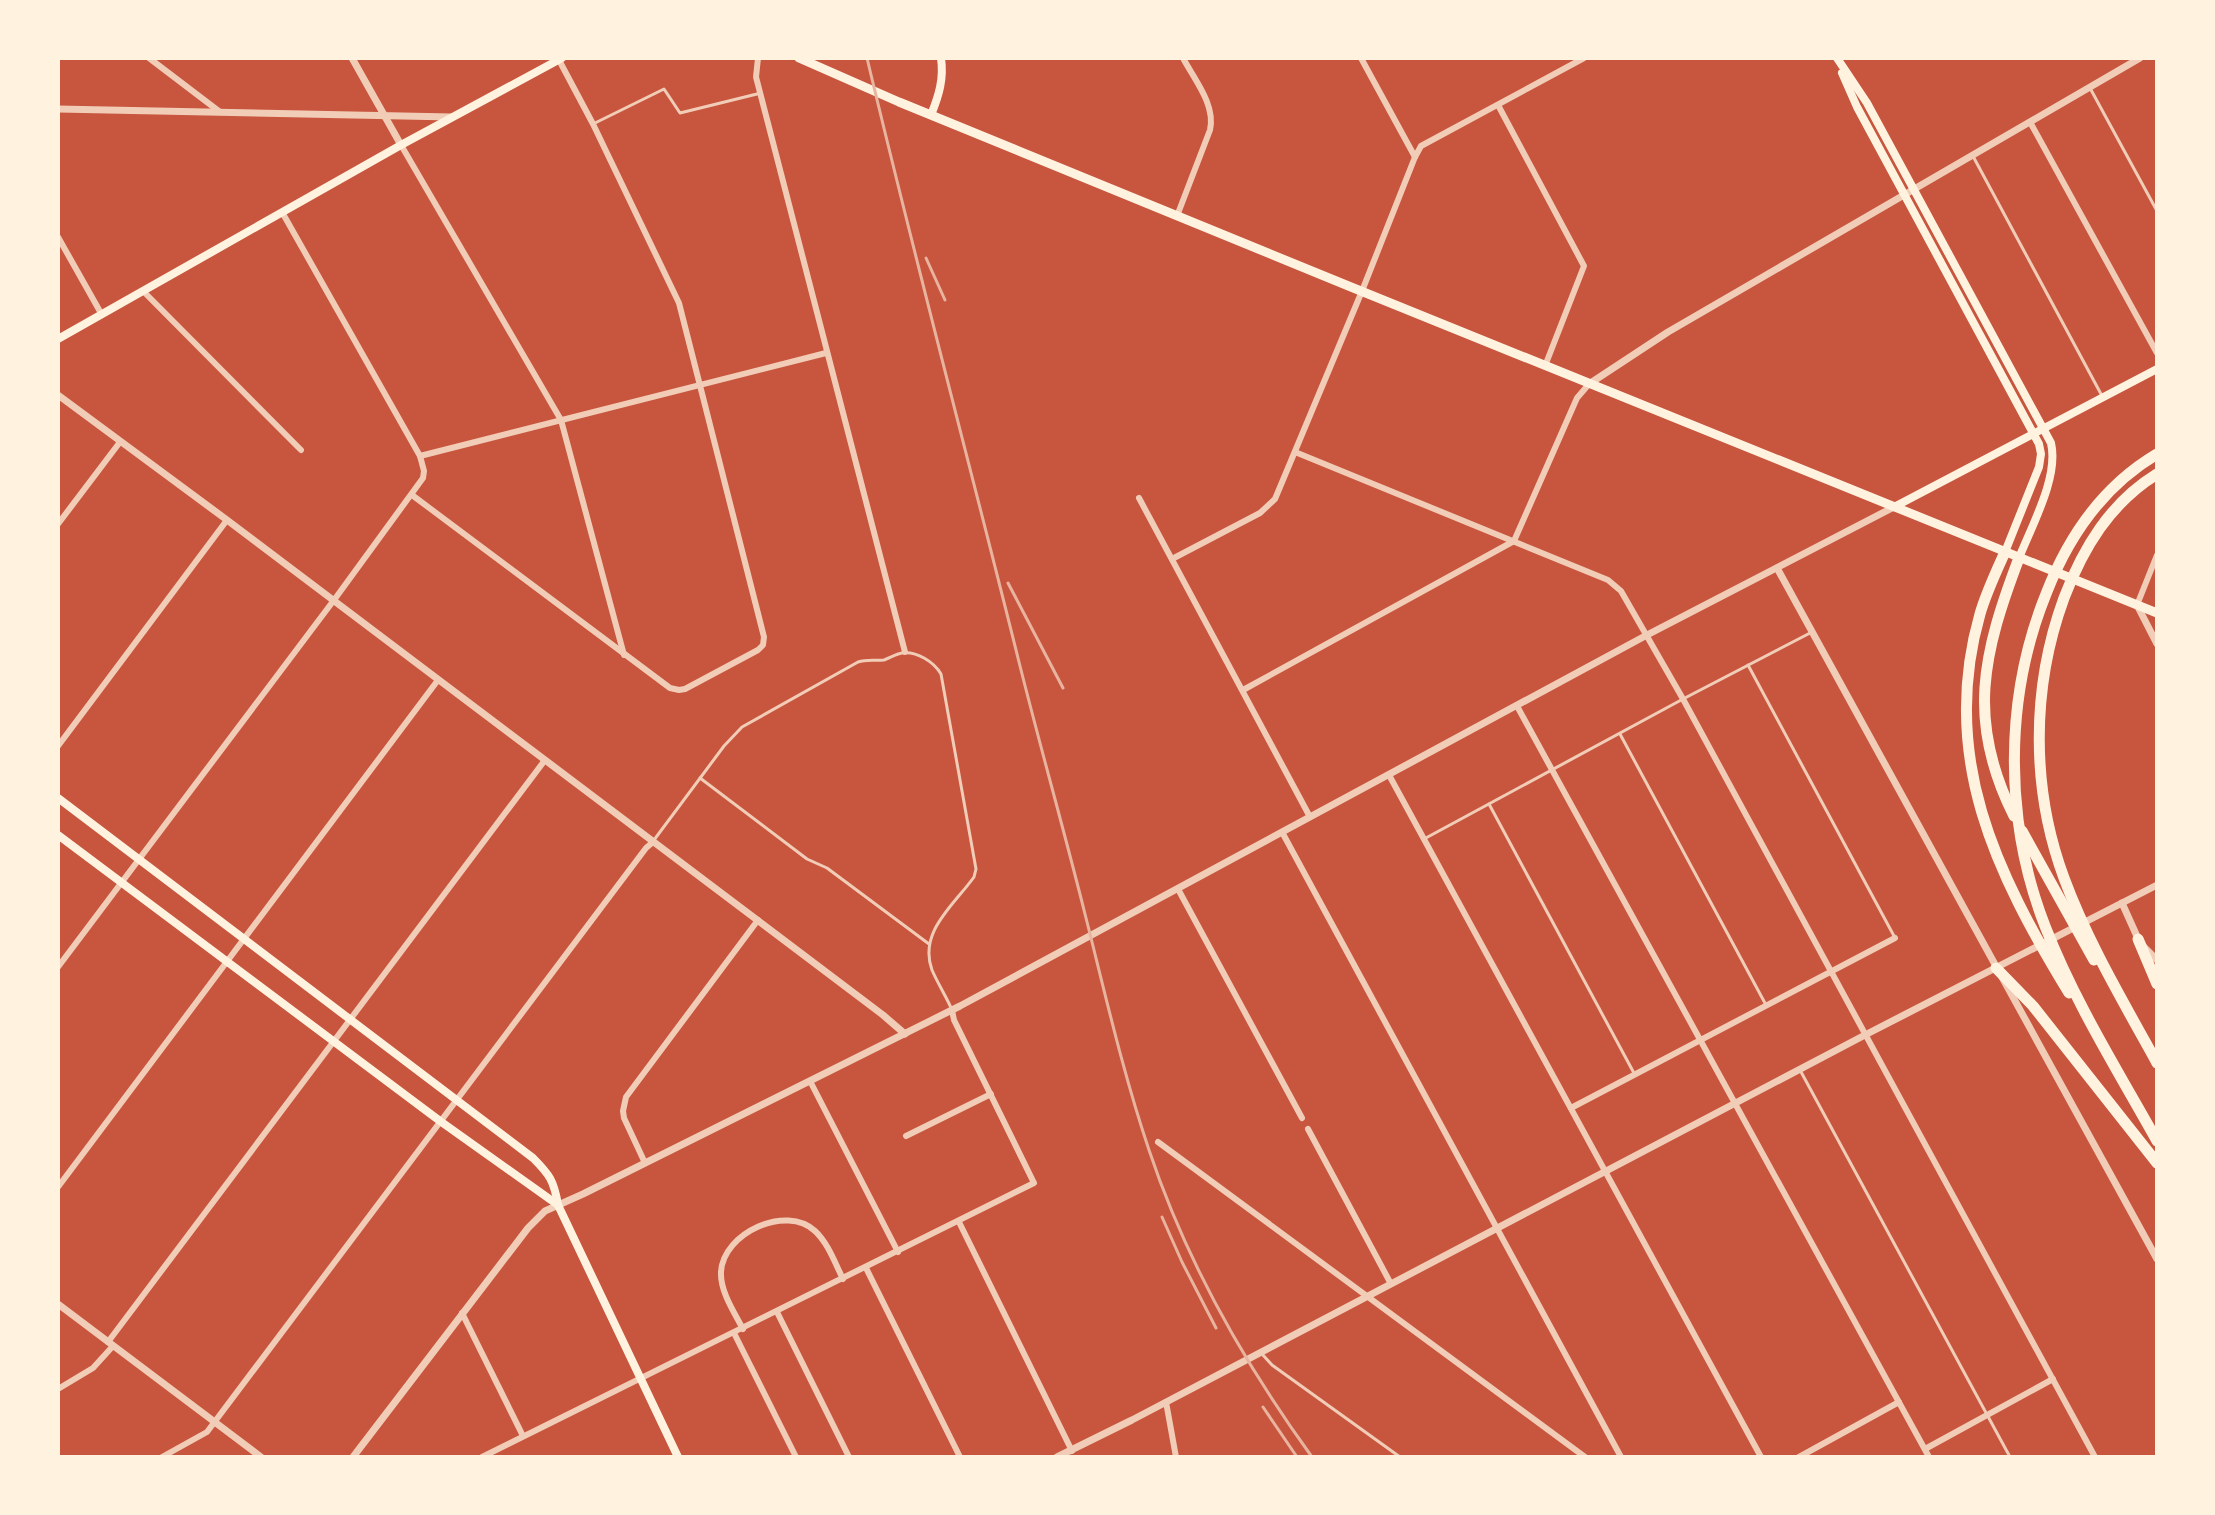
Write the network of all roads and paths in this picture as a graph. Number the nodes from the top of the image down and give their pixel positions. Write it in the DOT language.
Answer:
graph roads {
  1 [pos="149,58"];
  2 [pos="352,58"];
  3 [pos="758,58"];
  4 [pos="799,58"];
  5 [pos="941,58"];
  6 [pos="1183,58"];
  7 [pos="1361,58"];
  8 [pos="1584,58"];
  9 [pos="1836,58"];
  10 [pos="2140,58"];
  11 [pos="560,59"];
  12 [pos="2089,88"];
  13 [pos="761,93"];
  14 [pos="1498,105"];
  15 [pos="58,109"];
  16 [pos="220,112"];
  17 [pos="383,114"];
  18 [pos="931,115"];
  19 [pos="454,117"];
  20 [pos="2030,122"];
  21 [pos="593,124"];
  22 [pos="401,145"];
  23 [pos="1972,155"];
  24 [pos="1415,157"];
  25 [pos="1914,190"];
  26 [pos="1905,195"];
  27 [pos="2157,211"];
  28 [pos="282,212"];
  29 [pos="1177,216"];
  30 [pos="58,237"];
  31 [pos="1362,291"];
  32 [pos="144,292"];
  33 [pos="102,315"];
  34 [pos="58,339"];
  35 [pos="826,353"];
  36 [pos="2157,353"];
  37 [pos="1545,366"];
  38 [pos="2157,369"];
  39 [pos="1589,384"];
  40 [pos="700,385"];
  41 [pos="58,395"];
  42 [pos="2103,397"];
  43 [pos="561,420"];
  44 [pos="2044,428"];
  45 [pos="2035,433"];
  46 [pos="120,442"];
  47 [pos="301,450"];
  48 [pos="1295,452"];
  49 [pos="2157,454"];
  50 [pos="420,456"];
  51 [pos="2157,474"];
  52 [pos="412,495"];
  53 [pos="1139,498"];
  54 [pos="1894,507"];
  55 [pos="227,520"];
  56 [pos="58,524"];
  57 [pos="1514,541"];
  58 [pos="2005,552"];
  59 [pos="2157,555"];
  60 [pos="2019,558"];
  61 [pos="1172,559"];
  62 [pos="1777,568"];
  63 [pos="333,601"];
  64 [pos="2137,605"];
  65 [pos="2157,613"];
  66 [pos="1812,632"];
  67 [pos="1647,635"];
  68 [pos="2157,644"];
  69 [pos="905,652"];
  70 [pos="624,655"];
  71 [pos="1748,665"];
  72 [pos="438,680"];
  73 [pos="1243,690"];
  74 [pos="1683,699"];
  75 [pos="1517,706"];
  76 [pos="1620,734"];
  77 [pos="58,746"];
  78 [pos="545,760"];
  79 [pos="1552,769"];
  80 [pos="1389,775"];
  81 [pos="700,778"];
  82 [pos="58,798"];
  83 [pos="1489,804"];
  84 [pos="1310,817"];
  85 [pos="1282,832"];
  86 [pos="58,835"];
  87 [pos="1423,839"];
  88 [pos="653,842"];
  89 [pos="139,859"];
  90 [pos="121,883"];
  91 [pos="2157,885"];
  92 [pos="1178,889"];
  93 [pos="2119,905"];
  94 [pos="758,920"];
  95 [pos="1895,938"];
  96 [pos="245,939"];
  97 [pos="2138,939"];
  98 [pos="929,944"];
  99 [pos="2157,960"];
  100 [pos="228,961"];
  101 [pos="2001,965"];
  102 [pos="58,967"];
  103 [pos="1831,972"];
  104 [pos="2157,984"];
  105 [pos="1766,1006"];
  106 [pos="952,1010"];
  107 [pos="350,1019"];
  108 [pos="905,1034"];
  109 [pos="1865,1035"];
  110 [pos="2143,1038"];
  111 [pos="334,1041"];
  112 [pos="1700,1041"];
  113 [pos="2157,1063"];
  114 [pos="1800,1070"];
  115 [pos="1635,1075"];
  116 [pos="810,1081"];
  117 [pos="991,1094"];
  118 [pos="2134,1099"];
  119 [pos="456,1100"];
  120 [pos="1735,1104"];
  121 [pos="1571,1108"];
  122 [pos="1302,1118"];
  123 [pos="440,1121"];
  124 [pos="1308,1129"];
  125 [pos="906,1136"];
  126 [pos="2157,1141"];
  127 [pos="1158,1142"];
  128 [pos="645,1163"];
  129 [pos="2157,1163"];
  130 [pos="1606,1172"];
  131 [pos="58,1187"];
  132 [pos="558,1205"];
  133 [pos="959,1222"];
  134 [pos="1497,1229"];
  135 [pos="898,1252"];
  136 [pos="2157,1259"];
  137 [pos="866,1268"];
  138 [pos="843,1279"];
  139 [pos="1391,1284"];
  140 [pos="1367,1297"];
  141 [pos="58,1304"];
  142 [pos="777,1312"];
  143 [pos="462,1313"];
  144 [pos="743,1329"];
  145 [pos="734,1333"];
  146 [pos="110,1344"];
  147 [pos="1261,1353"];
  148 [pos="2053,1379"];
  149 [pos="641,1380"];
  150 [pos="58,1389"];
  151 [pos="1166,1402"];
  152 [pos="1899,1402"];
  153 [pos="1987,1414"];
  154 [pos="214,1422"];
  155 [pos="523,1436"];
  156 [pos="1925,1449"];
  157 [pos="1072,1451"];
  158 [pos="162,1457"];
  159 [pos="261,1457"];
  160 [pos="353,1457"];
  161 [pos="482,1457"];
  162 [pos="678,1457"];
  163 [pos="796,1457"];
  164 [pos="849,1457"];
  165 [pos="960,1457"];
  166 [pos="1057,1457"];
  167 [pos="1176,1457"];
  168 [pos="1400,1457"];
  169 [pos="1585,1457"];
  170 [pos="1621,1457"];
  171 [pos="1761,1457"];
  172 [pos="1799,1457"];
  173 [pos="1929,1457"];
  174 [pos="2010,1457"];
  175 [pos="2095,1457"];
  1 -- 16 [label="street"];
  2 -- 17 [label="street"];
  3 -- 13 [label="street"];
  4 -- 18 [label="main road"];
  5 -- 18 [label="main road"];
  6 -- 29 [label="street"];
  7 -- 24 [label="street"];
  8 -- 14 [label="street"];
  9 -- 25 [label="main road"];
  9 -- 26 [label="main road"];
  10 -- 12 [label="street"];
  11 -- 19 [label="main road"];
  11 -- 21 [label="street"];
  12 -- 20 [label="street"];
  12 -- 27 [label="lane"];
  13 -- 21 [label="lane"];
  13 -- 35 [label="street"];
  14 -- 24 [label="street"];
  14 -- 37 [label="street"];
  15 -- 16 [label="street"];
  16 -- 17 [label="street"];
  17 -- 19 [label="street"];
  17 -- 22 [label="street"];
  18 -- 29 [label="main road"];
  19 -- 22 [label="main road"];
  20 -- 23 [label="street"];
  20 -- 36 [label="street"];
  21 -- 40 [label="street"];
  22 -- 28 [label="main road"];
  22 -- 43 [label="street"];
  23 -- 25 [label="street"];
  23 -- 42 [label="lane"];
  24 -- 31 [label="street"];
  25 -- 26 [label="street"];
  25 -- 44 [label="main road"];
  26 -- 39 [label="street"];
  26 -- 45 [label="main road"];
  28 -- 32 [label="main road"];
  28 -- 50 [label="street"];
  29 -- 31 [label="main road"];
  30 -- 33 [label="street"];
  31 -- 37 [label="main road"];
  31 -- 48 [label="street"];
  32 -- 33 [label="main road"];
  32 -- 47 [label="street"];
  33 -- 34 [label="main road"];
  35 -- 40 [label="street"];
  35 -- 69 [label="street"];
  37 -- 39 [label="main road"];
  38 -- 42 [label="main road"];
  39 -- 54 [label="main road"];
  39 -- 57 [label="street"];
  40 -- 43 [label="street"];
  40 -- 70 [label="street"];
  41 -- 46 [label="street"];
  42 -- 44 [label="main road"];
  43 -- 50 [label="street"];
  43 -- 70 [label="street"];
  44 -- 45 [label="main road"];
  44 -- 60 [label="main road"];
  45 -- 54 [label="main road"];
  45 -- 58 [label="main road"];
  46 -- 55 [label="street"];
  46 -- 56 [label="street"];
  48 -- 57 [label="street"];
  48 -- 61 [label="street"];
  49 -- 118 [label="highway"];
  50 -- 52 [label="street"];
  51 -- 110 [label="highway"];
  52 -- 63 [label="street"];
  52 -- 70 [label="street"];
  53 -- 61 [label="street"];
  54 -- 58 [label="main road"];
  54 -- 62 [label="street"];
  55 -- 63 [label="street"];
  55 -- 77 [label="street"];
  57 -- 67 [label="street"];
  57 -- 73 [label="street"];
  58 -- 60 [label="main road"];
  58 -- 118 [label="highway"];
  59 -- 64 [label="street"];
  60 -- 64 [label="main road"];
  60 -- 110 [label="highway"];
  61 -- 73 [label="street"];
  62 -- 66 [label="street"];
  62 -- 67 [label="street"];
  63 -- 72 [label="street"];
  63 -- 89 [label="street"];
  64 -- 65 [label="main road"];
  64 -- 68 [label="street"];
  66 -- 71 [label="lane"];
  66 -- 101 [label="street"];
  67 -- 74 [label="street"];
  67 -- 75 [label="street"];
  69 -- 81 [label="lane"];
  69 -- 98 [label="lane"];
  71 -- 74 [label="lane"];
  71 -- 95 [label="lane"];
  72 -- 78 [label="street"];
  72 -- 96 [label="street"];
  73 -- 84 [label="street"];
  74 -- 76 [label="lane"];
  74 -- 103 [label="street"];
  75 -- 79 [label="street"];
  75 -- 80 [label="street"];
  76 -- 79 [label="lane"];
  76 -- 105 [label="lane"];
  78 -- 88 [label="street"];
  78 -- 107 [label="street"];
  79 -- 83 [label="lane"];
  79 -- 112 [label="street"];
  80 -- 84 [label="street"];
  80 -- 87 [label="street"];
  81 -- 88 [label="lane"];
  81 -- 98 [label="lane"];
  82 -- 89 [label="main road"];
  83 -- 87 [label="lane"];
  83 -- 115 [label="lane"];
  84 -- 85 [label="street"];
  85 -- 92 [label="street"];
  85 -- 134 [label="street"];
  86 -- 90 [label="main road"];
  87 -- 121 [label="street"];
  88 -- 94 [label="street"];
  88 -- 119 [label="street"];
  89 -- 90 [label="street"];
  89 -- 96 [label="main road"];
  90 -- 100 [label="main road"];
  90 -- 102 [label="street"];
  91 -- 93 [label="street"];
  92 -- 106 [label="street"];
  92 -- 122 [label="street"];
  93 -- 97 [label="street"];
  93 -- 101 [label="street"];
  94 -- 108 [label="street"];
  94 -- 128 [label="street"];
  95 -- 103 [label="street"];
  96 -- 100 [label="street"];
  96 -- 107 [label="main road"];
  97 -- 99 [label="street"];
  97 -- 104 [label="highway"];
  98 -- 106 [label="lane"];
  100 -- 111 [label="main road"];
  100 -- 131 [label="street"];
  101 -- 109 [label="street"];
  101 -- 129 [label="highway"];
  101 -- 136 [label="street"];
  103 -- 105 [label="street"];
  103 -- 109 [label="street"];
  105 -- 112 [label="street"];
  106 -- 108 [label="street"];
  106 -- 117 [label="street"];
  107 -- 111 [label="street"];
  107 -- 119 [label="main road"];
  108 -- 116 [label="street"];
  109 -- 114 [label="street"];
  109 -- 148 [label="street"];
  110 -- 113 [label="highway"];
  111 -- 123 [label="main road"];
  111 -- 146 [label="street"];
  112 -- 115 [label="street"];
  112 -- 120 [label="street"];
  114 -- 120 [label="street"];
  114 -- 153 [label="lane"];
  115 -- 121 [label="street"];
  116 -- 128 [label="street"];
  116 -- 135 [label="street"];
  117 -- 125 [label="street"];
  117 -- 133 [label="street"];
  118 -- 126 [label="highway"];
  119 -- 123 [label="street"];
  119 -- 132 [label="main road"];
  120 -- 130 [label="street"];
  120 -- 152 [label="street"];
  121 -- 130 [label="street"];
  123 -- 132 [label="main road"];
  123 -- 154 [label="street"];
  124 -- 139 [label="street"];
  127 -- 140 [label="street"];
  128 -- 132 [label="street"];
  130 -- 134 [label="street"];
  130 -- 171 [label="street"];
  132 -- 143 [label="street"];
  132 -- 149 [label="main road"];
  133 -- 135 [label="street"];
  133 -- 157 [label="street"];
  134 -- 139 [label="street"];
  134 -- 170 [label="street"];
  135 -- 137 [label="street"];
  137 -- 138 [label="street"];
  137 -- 165 [label="street"];
  138 -- 142 [label="street"];
  138 -- 144 [label="street"];
  139 -- 140 [label="street"];
  140 -- 147 [label="street"];
  140 -- 169 [label="street"];
  141 -- 146 [label="street"];
  142 -- 144 [label="street"];
  142 -- 164 [label="street"];
  143 -- 155 [label="street"];
  143 -- 160 [label="street"];
  144 -- 145 [label="street"];
  145 -- 149 [label="street"];
  145 -- 163 [label="street"];
  146 -- 150 [label="street"];
  146 -- 154 [label="street"];
  147 -- 151 [label="street"];
  147 -- 168 [label="lane"];
  148 -- 153 [label="street"];
  148 -- 175 [label="street"];
  149 -- 155 [label="street"];
  149 -- 162 [label="main road"];
  151 -- 157 [label="street"];
  151 -- 167 [label="street"];
  152 -- 156 [label="street"];
  152 -- 172 [label="street"];
  153 -- 156 [label="street"];
  153 -- 174 [label="lane"];
  154 -- 158 [label="street"];
  154 -- 159 [label="street"];
  155 -- 161 [label="street"];
  156 -- 173 [label="street"];
  157 -- 166 [label="street"];
}
